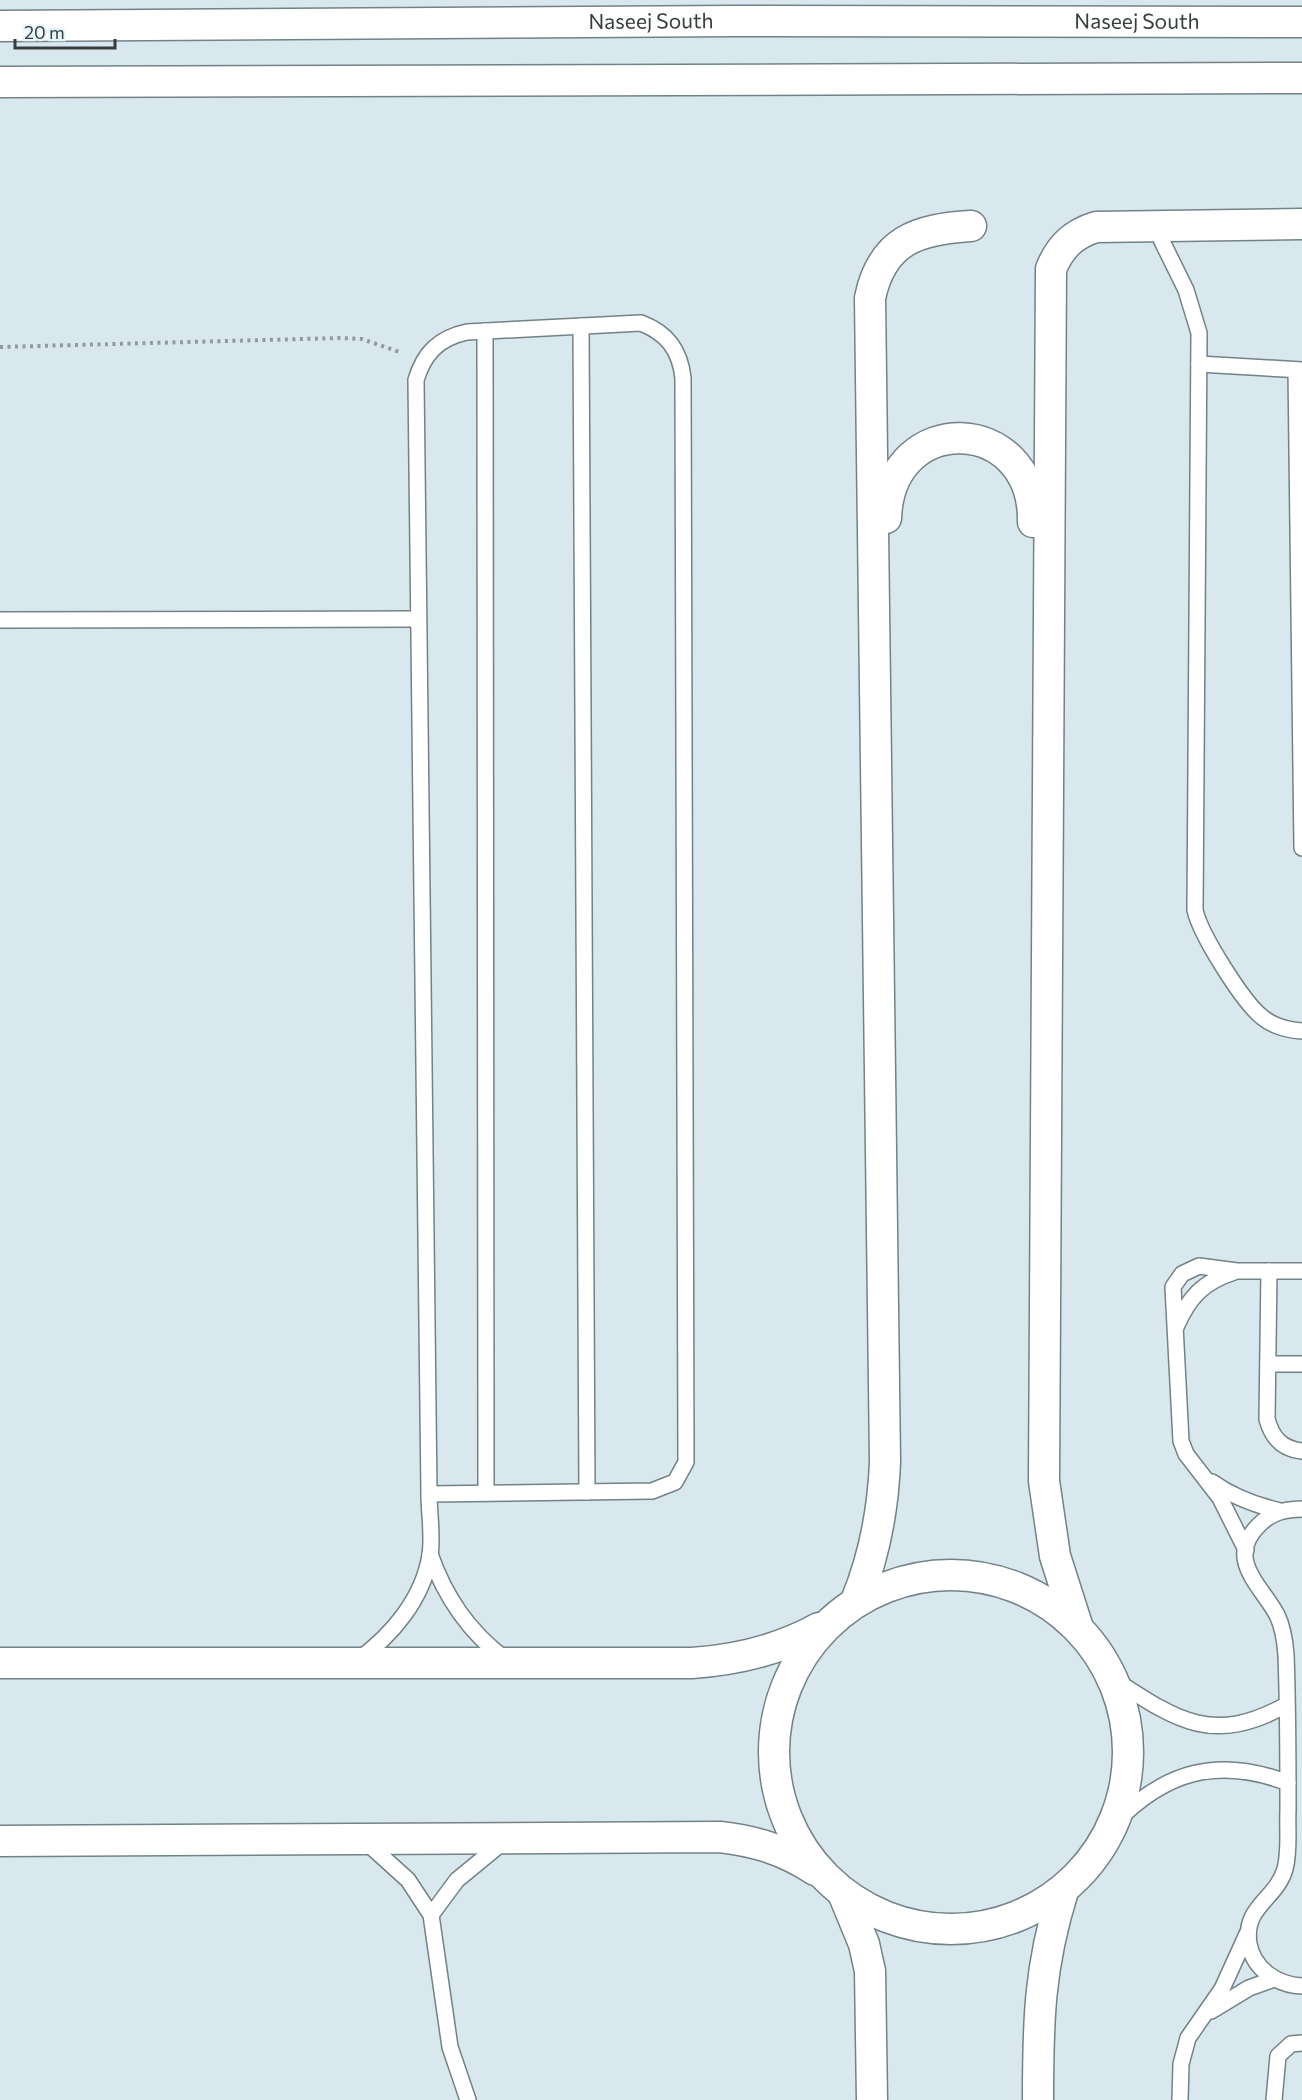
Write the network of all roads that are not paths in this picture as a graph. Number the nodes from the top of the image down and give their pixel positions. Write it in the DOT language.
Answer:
graph roads {
  1 [pos="1302,22"];
  2 [pos="0,26"];
  3 [pos="1302,78"];
  4 [pos="0,82"];
  5 [pos="1302,224"];
  6 [pos="1154,225"];
  7 [pos="971,226"];
  8 [pos="581,326"];
  9 [pos="485,331"];
  10 [pos="1199,364"];
  11 [pos="1299,370"];
  12 [pos="873,594"];
  13 [pos="1048,605"];
  14 [pos="417,619"];
  15 [pos="0,620"];
  16 [pos="1302,848"];
  17 [pos="1302,1031"];
  18 [pos="1237,1271"];
  19 [pos="1269,1271"];
  20 [pos="1302,1271"];
  21 [pos="1175,1329"];
  22 [pos="1268,1364"];
  23 [pos="1302,1364"];
  24 [pos="1302,1451"];
  25 [pos="1203,1474"];
  26 [pos="586,1492"];
  27 [pos="429,1494"];
  28 [pos="486,1494"];
  29 [pos="1302,1509"];
  30 [pos="1280,1511"];
  31 [pos="1246,1550"];
  32 [pos="430,1554"];
  33 [pos="856,1601"];
  34 [pos="827,1623"];
  35 [pos="1078,1628"];
  36 [pos="356,1662"];
  37 [pos="0,1663"];
  38 [pos="509,1663"];
  39 [pos="1112,1678"];
  40 [pos="1286,1705"];
  41 [pos="1288,1783"];
  42 [pos="1114,1824"];
  43 [pos="361,1839"];
  44 [pos="508,1839"];
  45 [pos="0,1841"];
  46 [pos="833,1884"];
  47 [pos="1063,1891"];
  48 [pos="431,1915"];
  49 [pos="1249,1930"];
  50 [pos="1274,1979"];
  51 [pos="1302,1986"];
  52 [pos="1204,2016"];
  53 [pos="1302,2043"];
  54 [pos="468,2100"];
  55 [pos="872,2100"];
  56 [pos="1038,2100"];
  57 [pos="1180,2100"];
  58 [pos="1275,2100"];
  1 -- 2 [label="street, Naseej South"];
  3 -- 4 [label="street"];
  5 -- 6 [label="street"];
  6 -- 10 [label="lane"];
  6 -- 13 [label="street"];
  7 -- 12 [label="street"];
  8 -- 9 [label="lane"];
  8 -- 26 [label="lane"];
  8 -- 26 [label="lane"];
  9 -- 14 [label="lane"];
  9 -- 28 [label="lane"];
  10 -- 11 [label="lane"];
  10 -- 17 [label="lane"];
  11 -- 16 [label="lane"];
  12 -- 13 [label="street"];
  12 -- 33 [label="street"];
  13 -- 35 [label="street"];
  14 -- 15 [label="lane"];
  14 -- 27 [label="lane"];
  18 -- 19 [label="lane"];
  18 -- 21 [label="lane"];
  18 -- 21 [label="lane"];
  19 -- 20 [label="lane"];
  19 -- 22 [label="lane"];
  21 -- 25 [label="lane"];
  22 -- 23 [label="lane"];
  22 -- 24 [label="lane"];
  25 -- 30 [label="lane"];
  25 -- 31 [label="lane"];
  26 -- 28 [label="lane"];
  27 -- 28 [label="lane"];
  27 -- 32 [label="lane"];
  29 -- 30 [label="lane"];
  30 -- 31 [label="lane"];
  31 -- 40 [label="lane"];
  32 -- 36 [label="lane"];
  32 -- 38 [label="lane"];
  33 -- 34 [label="street"];
  33 -- 35 [label="street"];
  34 -- 38 [label="street"];
  34 -- 46 [label="street"];
  35 -- 39 [label="street"];
  36 -- 37 [label="street"];
  36 -- 38 [label="street"];
  39 -- 40 [label="lane"];
  39 -- 42 [label="street"];
  40 -- 41 [label="lane"];
  41 -- 42 [label="lane"];
  41 -- 49 [label="lane"];
  42 -- 47 [label="street"];
  43 -- 44 [label="street"];
  43 -- 45 [label="street"];
  43 -- 48 [label="lane"];
  44 -- 46 [label="street"];
  44 -- 48 [label="lane"];
  46 -- 47 [label="street"];
  46 -- 55 [label="street"];
  47 -- 56 [label="street"];
  48 -- 54 [label="lane"];
  49 -- 50 [label="lane"];
  49 -- 52 [label="lane"];
  50 -- 51 [label="lane"];
  50 -- 52 [label="lane"];
  52 -- 57 [label="lane"];
  53 -- 58 [label="lane"];
}
